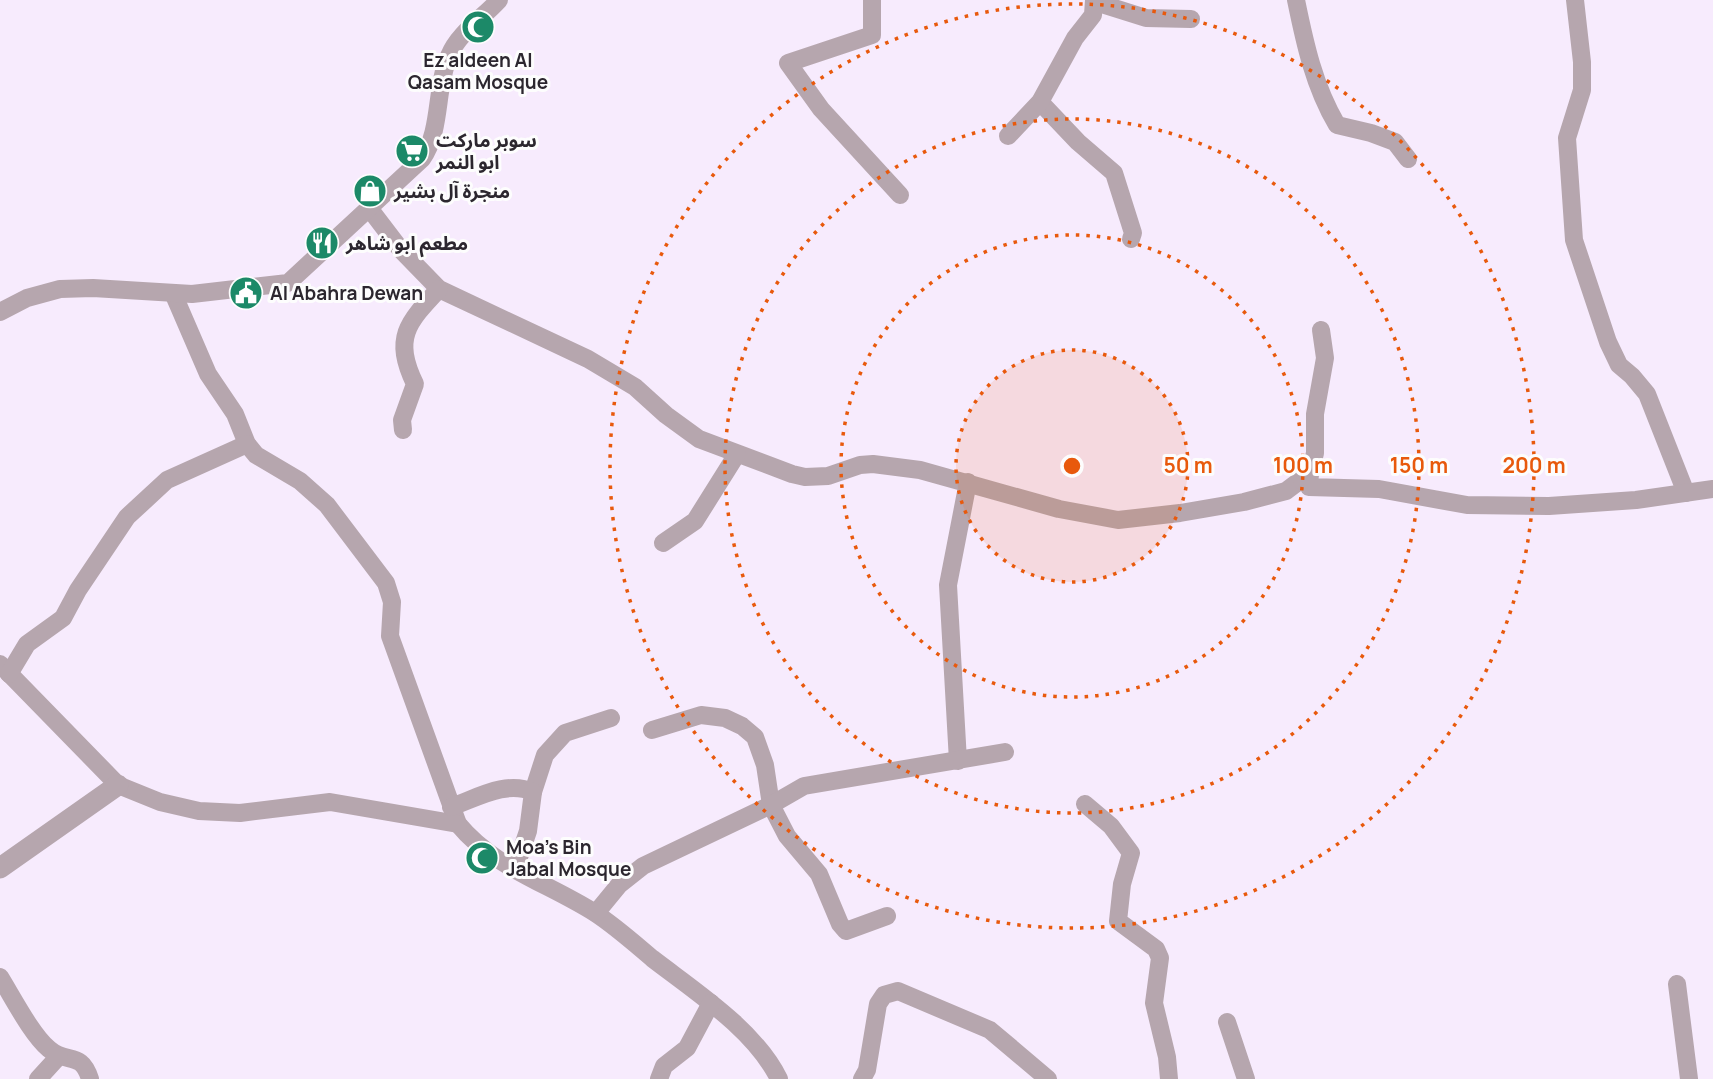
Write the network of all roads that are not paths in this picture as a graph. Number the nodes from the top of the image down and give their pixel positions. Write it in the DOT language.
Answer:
graph roads {
  1 [pos="499,0"];
  2 [pos="872,0"];
  3 [pos="1296,0"];
  4 [pos="1575,0"];
  5 [pos="1095,1"];
  6 [pos="1191,19"];
  7 [pos="1040,102"];
  8 [pos="1008,136"];
  9 [pos="1408,159"];
  10 [pos="900,195"];
  11 [pos="369,208"];
  12 [pos="1131,239"];
  13 [pos="439,289"];
  14 [pos="173,293"];
  15 [pos="0,312"];
  16 [pos="1321,330"];
  17 [pos="403,430"];
  18 [pos="247,444"];
  19 [pos="737,454"];
  20 [pos="1310,473"];
  21 [pos="968,482"];
  22 [pos="1296,489"];
  23 [pos="1713,489"];
  24 [pos="1686,493"];
  25 [pos="663,543"];
  26 [pos="4,669"];
  27 [pos="611,718"];
  28 [pos="652,730"];
  29 [pos="1005,752"];
  30 [pos="958,761"];
  31 [pos="118,785"];
  32 [pos="533,792"];
  33 [pos="1085,804"];
  34 [pos="771,805"];
  35 [pos="454,816"];
  36 [pos="0,868"];
  37 [pos="515,869"];
  38 [pos="596,914"];
  39 [pos="887,916"];
  40 [pos="0,977"];
  41 [pos="1677,984"];
  42 [pos="710,1003"];
  43 [pos="1227,1022"];
  44 [pos="59,1056"];
  45 [pos="41,1078"];
  46 [pos="90,1079"];
  47 [pos="659,1079"];
  48 [pos="779,1079"];
  49 [pos="862,1079"];
  50 [pos="1048,1079"];
  51 [pos="1169,1079"];
  52 [pos="1246,1079"];
  53 [pos="1689,1079"];
  1 -- 11 [label="street"];
  2 -- 10 [label="street"];
  3 -- 9 [label="street"];
  4 -- 24 [label="street"];
  5 -- 6 [label="street"];
  5 -- 7 [label="street"];
  7 -- 8 [label="street"];
  7 -- 12 [label="street"];
  11 -- 13 [label="street"];
  11 -- 14 [label="street"];
  13 -- 17 [label="street"];
  13 -- 19 [label="street"];
  14 -- 15 [label="street"];
  14 -- 18 [label="street"];
  16 -- 20 [label="street"];
  18 -- 26 [label="street"];
  18 -- 35 [label="street"];
  19 -- 21 [label="street"];
  19 -- 25 [label="street"];
  20 -- 21 [label="street"];
  20 -- 22 [label="street"];
  20 -- 24 [label="street"];
  21 -- 30 [label="street"];
  23 -- 24 [label="street"];
  26 -- 31 [label="street"];
  27 -- 32 [label="street"];
  28 -- 34 [label="street"];
  29 -- 30 [label="street"];
  30 -- 34 [label="street"];
  31 -- 35 [label="street"];
  31 -- 36 [label="street"];
  32 -- 35 [label="street"];
  32 -- 37 [label="street"];
  33 -- 51 [label="street"];
  34 -- 38 [label="street"];
  34 -- 39 [label="street"];
  35 -- 37 [label="street"];
  37 -- 38 [label="street"];
  38 -- 42 [label="street"];
  40 -- 44 [label="street"];
  41 -- 53 [label="street"];
  42 -- 47 [label="street"];
  42 -- 48 [label="street"];
  43 -- 52 [label="street"];
  44 -- 45 [label="street"];
  44 -- 46 [label="street"];
  49 -- 50 [label="street"];
}
